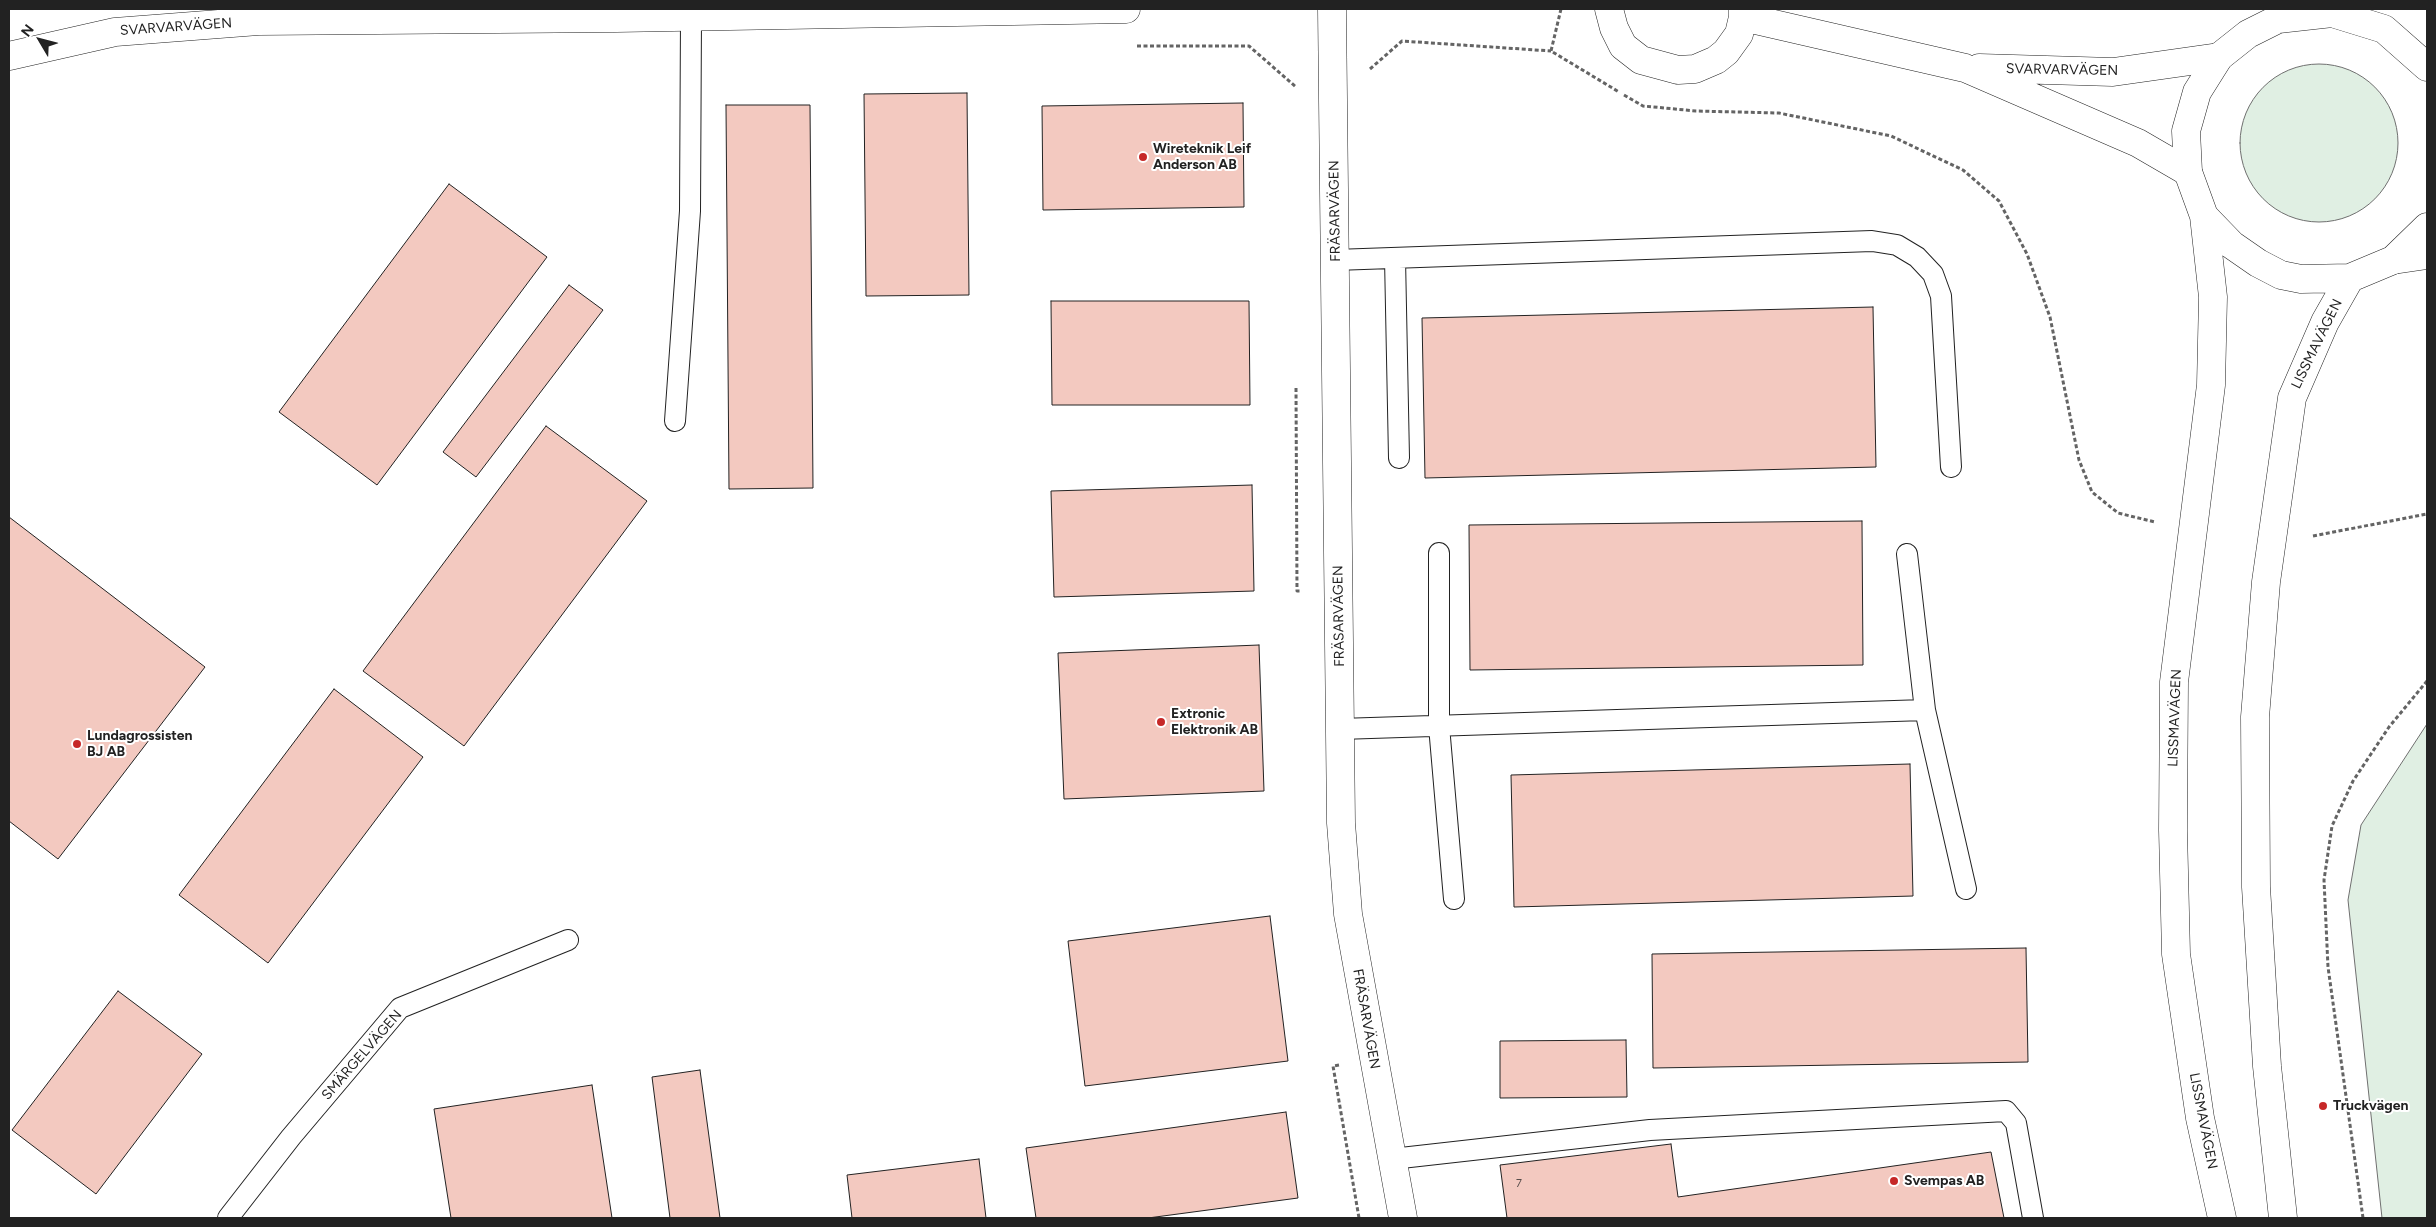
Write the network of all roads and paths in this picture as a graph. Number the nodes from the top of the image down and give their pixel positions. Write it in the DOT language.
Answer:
graph roads {
  1 [pos="1106,9"];
  2 [pos="1126,9"];
  3 [pos="1332,9"];
  4 [pos="1609,9"];
  5 [pos="1743,13"];
  6 [pos="2282,14"];
  7 [pos="691,17"];
  8 [pos="1130,46"];
  9 [pos="1551,51"];
  10 [pos="9,56"];
  11 [pos="2219,57"];
  12 [pos="2427,57"];
  13 [pos="1965,68"];
  14 [pos="1370,78"];
  15 [pos="1296,97"];
  16 [pos="2188,172"];
  17 [pos="2204,216"];
  18 [pos="2427,227"];
  19 [pos="2427,255"];
  20 [pos="1395,258"];
  21 [pos="1335,260"];
  22 [pos="2393,260"];
  23 [pos="2350,278"];
  24 [pos="1296,384"];
  25 [pos="674,421"];
  26 [pos="1399,458"];
  27 [pos="1951,466"];
  28 [pos="2427,514"];
  29 [pos="2313,536"];
  30 [pos="1439,553"];
  31 [pos="1907,554"];
  32 [pos="1338,590"];
  33 [pos="2427,681"];
  34 [pos="1925,710"];
  35 [pos="1439,726"];
  36 [pos="1340,729"];
  37 [pos="1966,890"];
  38 [pos="1454,899"];
  39 [pos="568,940"];
  40 [pos="1392,1159"];
  41 [pos="228,1218"];
  42 [pos="1403,1218"];
  43 [pos="2033,1218"];
  44 [pos="2222,1218"];
  45 [pos="2283,1218"];
  46 [pos="2363,1218"];
  1 -- 2 [label="main road, SVARVARVÄGEN"];
  1 -- 7 [label="main road, SVARVARVÄGEN"];
  3 -- 21 [label="main road, FRÄSARVÄGEN"];
  4 -- 5 [label="main road"];
  5 -- 13 [label="main road, SVARVARVÄGEN"];
  6 -- 11 [label="main road"];
  6 -- 12 [label="main road"];
  7 -- 10 [label="main road, SVARVARVÄGEN"];
  7 -- 25 [label="lane"];
  8 -- 15 [label="path"];
  9 -- 14 [label="path"];
  11 -- 13 [label="main road, SVARVARVÄGEN"];
  11 -- 16 [label="main road"];
  13 -- 16 [label="main road, SVARVARVÄGEN"];
  16 -- 17 [label="main road"];
  17 -- 23 [label="main road"];
  17 -- 44 [label="main road, LISSMAVÄGEN"];
  18 -- 22 [label="main road"];
  19 -- 22 [label="main road"];
  20 -- 21 [label="lane"];
  20 -- 26 [label="lane"];
  20 -- 27 [label="lane"];
  21 -- 32 [label="main road, FRÄSARVÄGEN"];
  22 -- 23 [label="main road"];
  23 -- 45 [label="main road, LISSMAVÄGEN"];
  24 -- 32 [label="path"];
  28 -- 29 [label="path"];
  30 -- 35 [label="lane"];
  31 -- 34 [label="lane"];
  32 -- 36 [label="main road, FRÄSARVÄGEN"];
  33 -- 46 [label="path"];
  34 -- 35 [label="lane"];
  34 -- 37 [label="lane"];
  35 -- 36 [label="lane"];
  35 -- 38 [label="lane"];
  36 -- 40 [label="main road, FRÄSARVÄGEN"];
  39 -- 41 [label="lane, SMÄRGELVÄGEN"];
  40 -- 42 [label="main road, FRÄSARVÄGEN"];
  40 -- 43 [label="lane"];
}
